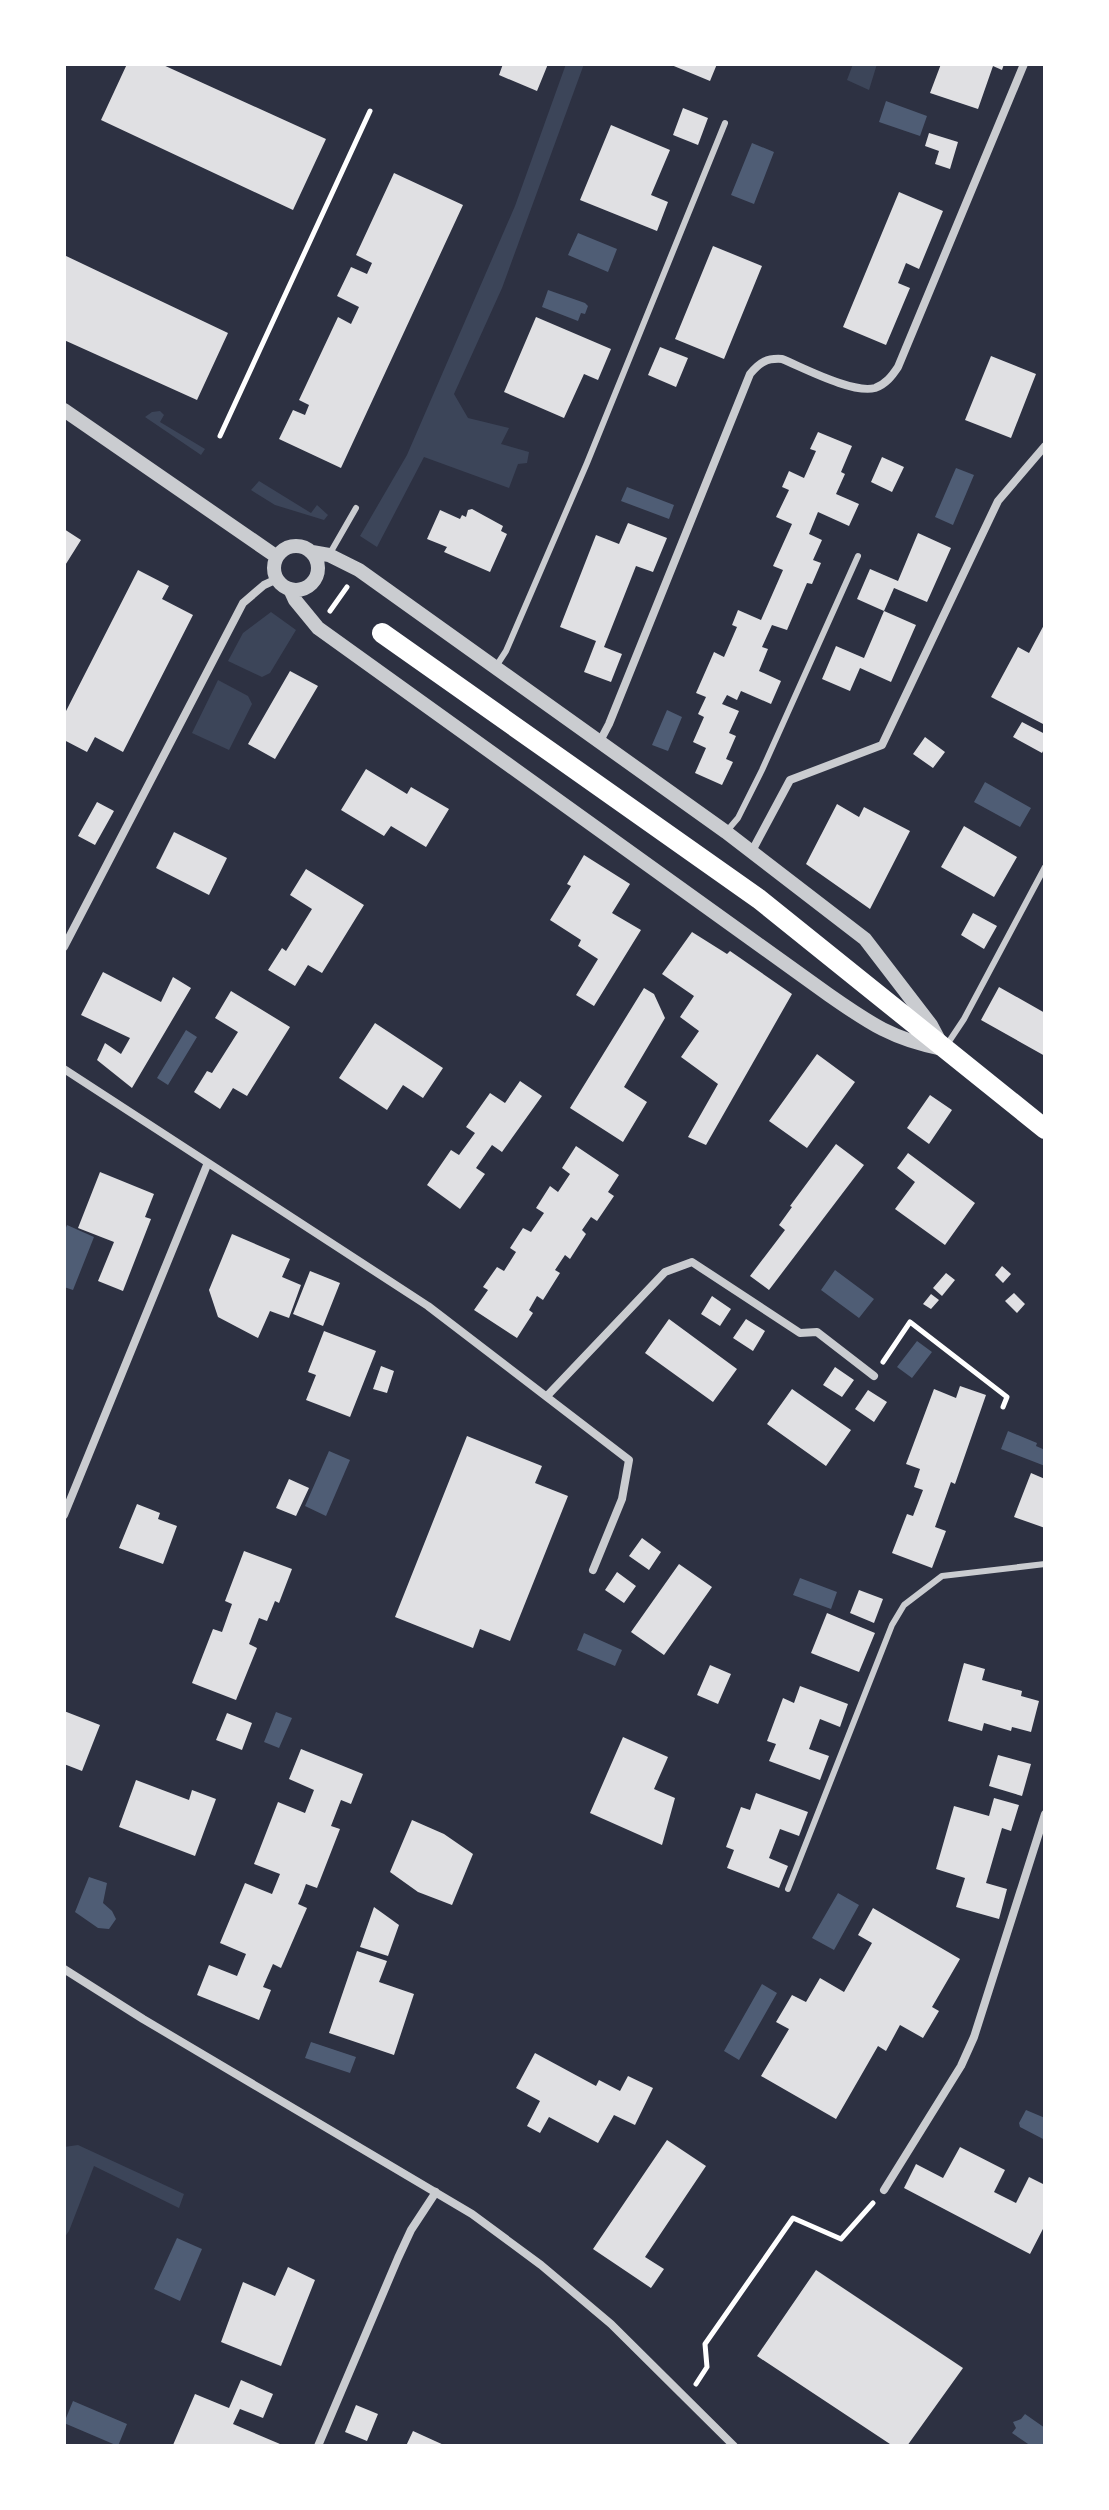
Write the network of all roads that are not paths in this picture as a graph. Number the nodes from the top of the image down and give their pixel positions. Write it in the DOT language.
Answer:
graph roads {
  1 [pos="1024,64"];
  2 [pos="725,123"];
  3 [pos="64,410"];
  4 [pos="1045,446"];
  5 [pos="356,508"];
  6 [pos="312,552"];
  7 [pos="329,555"];
  8 [pos="858,556"];
  9 [pos="277,557"];
  10 [pos="277,579"];
  11 [pos="290,589"];
  12 [pos="382,633"];
  13 [pos="495,668"];
  14 [pos="599,743"];
  15 [pos="726,832"];
  16 [pos="752,851"];
  17 [pos="1045,867"];
  18 [pos="64,947"];
  19 [pos="944,1049"];
  20 [pos="64,1069"];
  21 [pos="1045,1129"];
  22 [pos="207,1165"];
  23 [pos="874,1376"];
  24 [pos="547,1396"];
  25 [pos="64,1515"];
  26 [pos="1045,1564"];
  27 [pos="593,1570"];
  28 [pos="1045,1814"];
  29 [pos="788,1889"];
  30 [pos="64,1969"];
  31 [pos="884,2190"];
  32 [pos="436,2192"];
  33 [pos="318,2446"];
  34 [pos="734,2446"];
  1 -- 14 [label="street"];
  2 -- 13 [label="lane"];
  3 -- 9 [label="street"];
  4 -- 16 [label="street"];
  5 -- 7 [label="lane"];
  6 -- 7 [label="street"];
  6 -- 9 [label="street"];
  6 -- 11 [label="street"];
  7 -- 13 [label="street"];
  8 -- 15 [label="lane"];
  9 -- 10 [label="street"];
  10 -- 11 [label="street"];
  10 -- 18 [label="street"];
  11 -- 19 [label="street"];
  12 -- 19 [label="main road"];
  13 -- 14 [label="street"];
  14 -- 15 [label="street"];
  15 -- 16 [label="street"];
  16 -- 19 [label="street"];
  17 -- 19 [label="lane"];
  19 -- 21 [label="main road"];
  20 -- 22 [label="street"];
  22 -- 24 [label="street"];
  22 -- 25 [label="street"];
  23 -- 24 [label="street"];
  24 -- 27 [label="street"];
  26 -- 29 [label="lane"];
  28 -- 31 [label="street"];
  30 -- 32 [label="street"];
  32 -- 33 [label="street"];
  32 -- 34 [label="street"];
}
